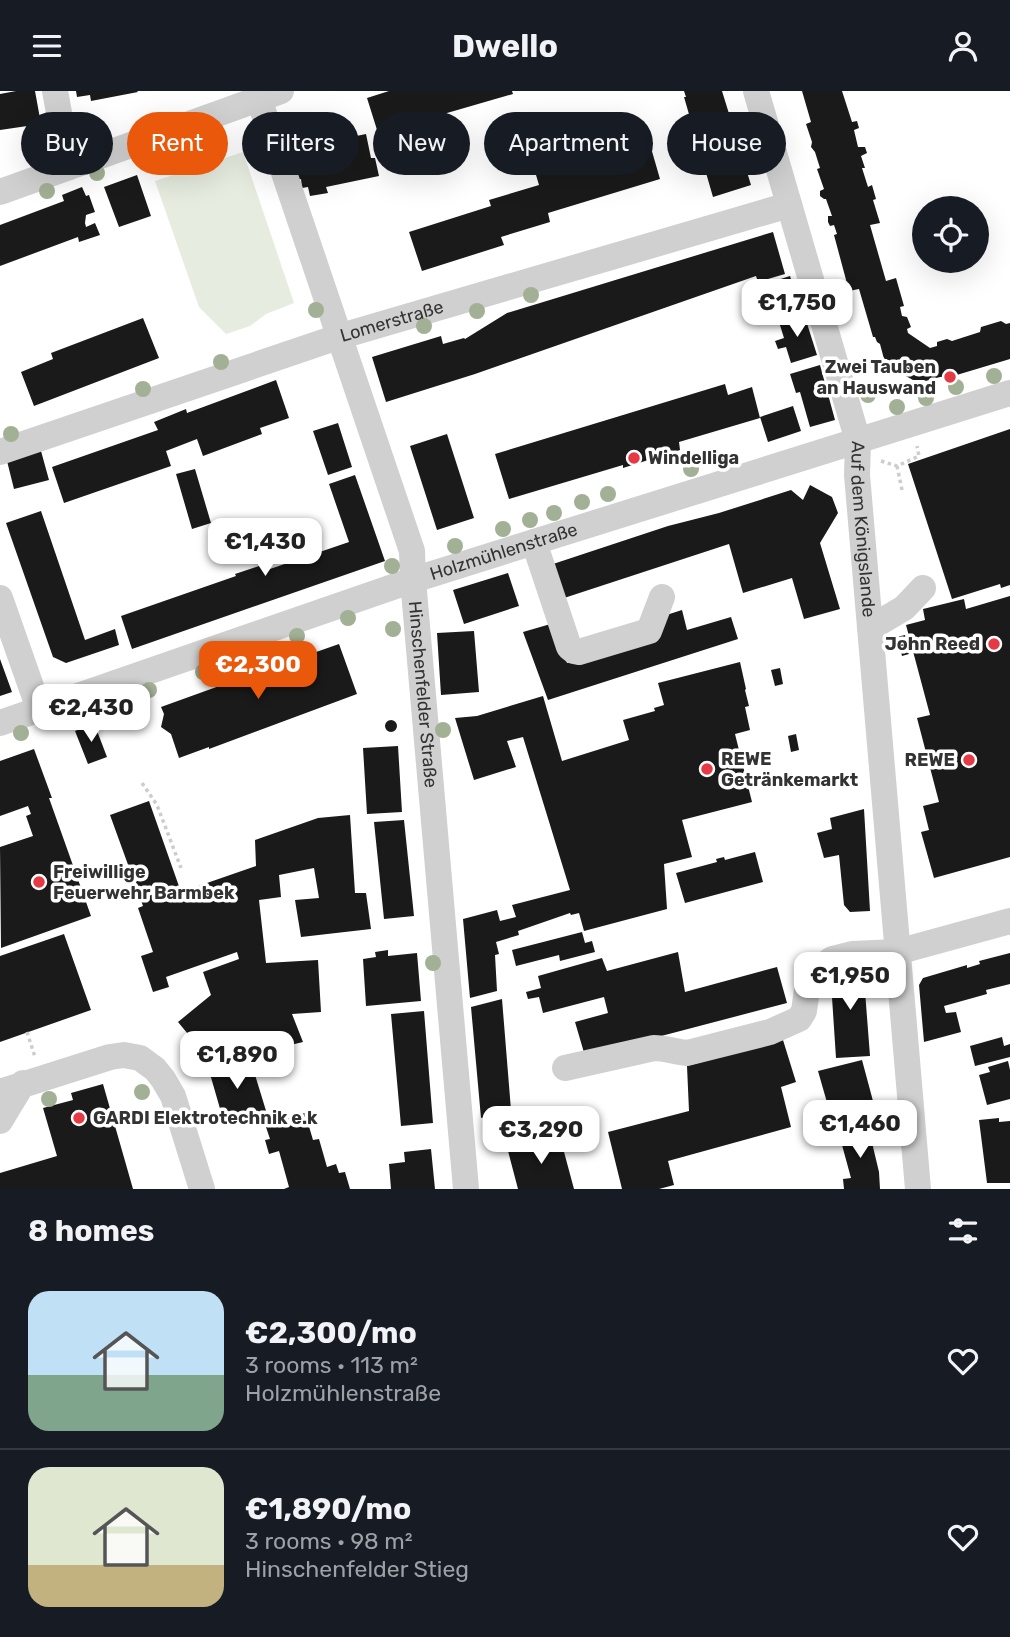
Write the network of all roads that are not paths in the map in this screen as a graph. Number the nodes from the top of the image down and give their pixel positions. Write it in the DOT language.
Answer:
graph roads {
  1 [pos="55,91"];
  2 [pos="756,91"];
  3 [pos="270,95"];
  4 [pos="232,99"];
  5 [pos="59,112"];
  6 [pos="113,149"];
  7 [pos="47,175"];
  8 [pos="0,192"];
  9 [pos="789,205"];
  10 [pos="338,337"];
  11 [pos="1010,393"];
  12 [pos="858,441"];
  13 [pos="0,452"];
  14 [pos="534,542"];
  15 [pos="413,580"];
  16 [pos="923,588"];
  17 [pos="662,597"];
  18 [pos="0,598"];
  19 [pos="870,628"];
  20 [pos="39,709"];
  21 [pos="0,723"];
  22 [pos="1010,921"];
  23 [pos="897,951"];
  24 [pos="565,1068"];
  25 [pos="12,1088"];
  26 [pos="0,1121"];
  27 [pos="202,1189"];
  28 [pos="466,1189"];
  29 [pos="918,1189"];
  1 -- 5 [label="street"];
  2 -- 9 [label="street, Auf dem Königslande"];
  3 -- 4 [label="street"];
  3 -- 10 [label="street, Hinschenfelder Straße"];
  4 -- 6 [label="street"];
  7 -- 8 [label="street"];
  9 -- 10 [label="street, Lomerstraße"];
  9 -- 12 [label="street, Auf dem Königslande"];
  10 -- 13 [label="street, Lomerstraße"];
  10 -- 15 [label="street, Hinschenfelder Straße"];
  11 -- 12 [label="street, Holzmühlenstraße"];
  12 -- 14 [label="street, Holzmühlenstraße"];
  12 -- 19 [label="street, Auf dem Königslande"];
  14 -- 15 [label="street, Holzmühlenstraße"];
  14 -- 17 [label="street"];
  15 -- 20 [label="street, Holzmühlenstraße"];
  15 -- 28 [label="street, Hinschenfelder Straße"];
  16 -- 19 [label="street"];
  18 -- 20 [label="street"];
  19 -- 23 [label="street, Auf dem Königslande"];
  20 -- 21 [label="street, Holzmühlenstraße"];
  22 -- 23 [label="street"];
  23 -- 24 [label="street"];
  23 -- 29 [label="street, Auf dem Königslande"];
  25 -- 26 [label="street"];
  25 -- 27 [label="street"];
}
